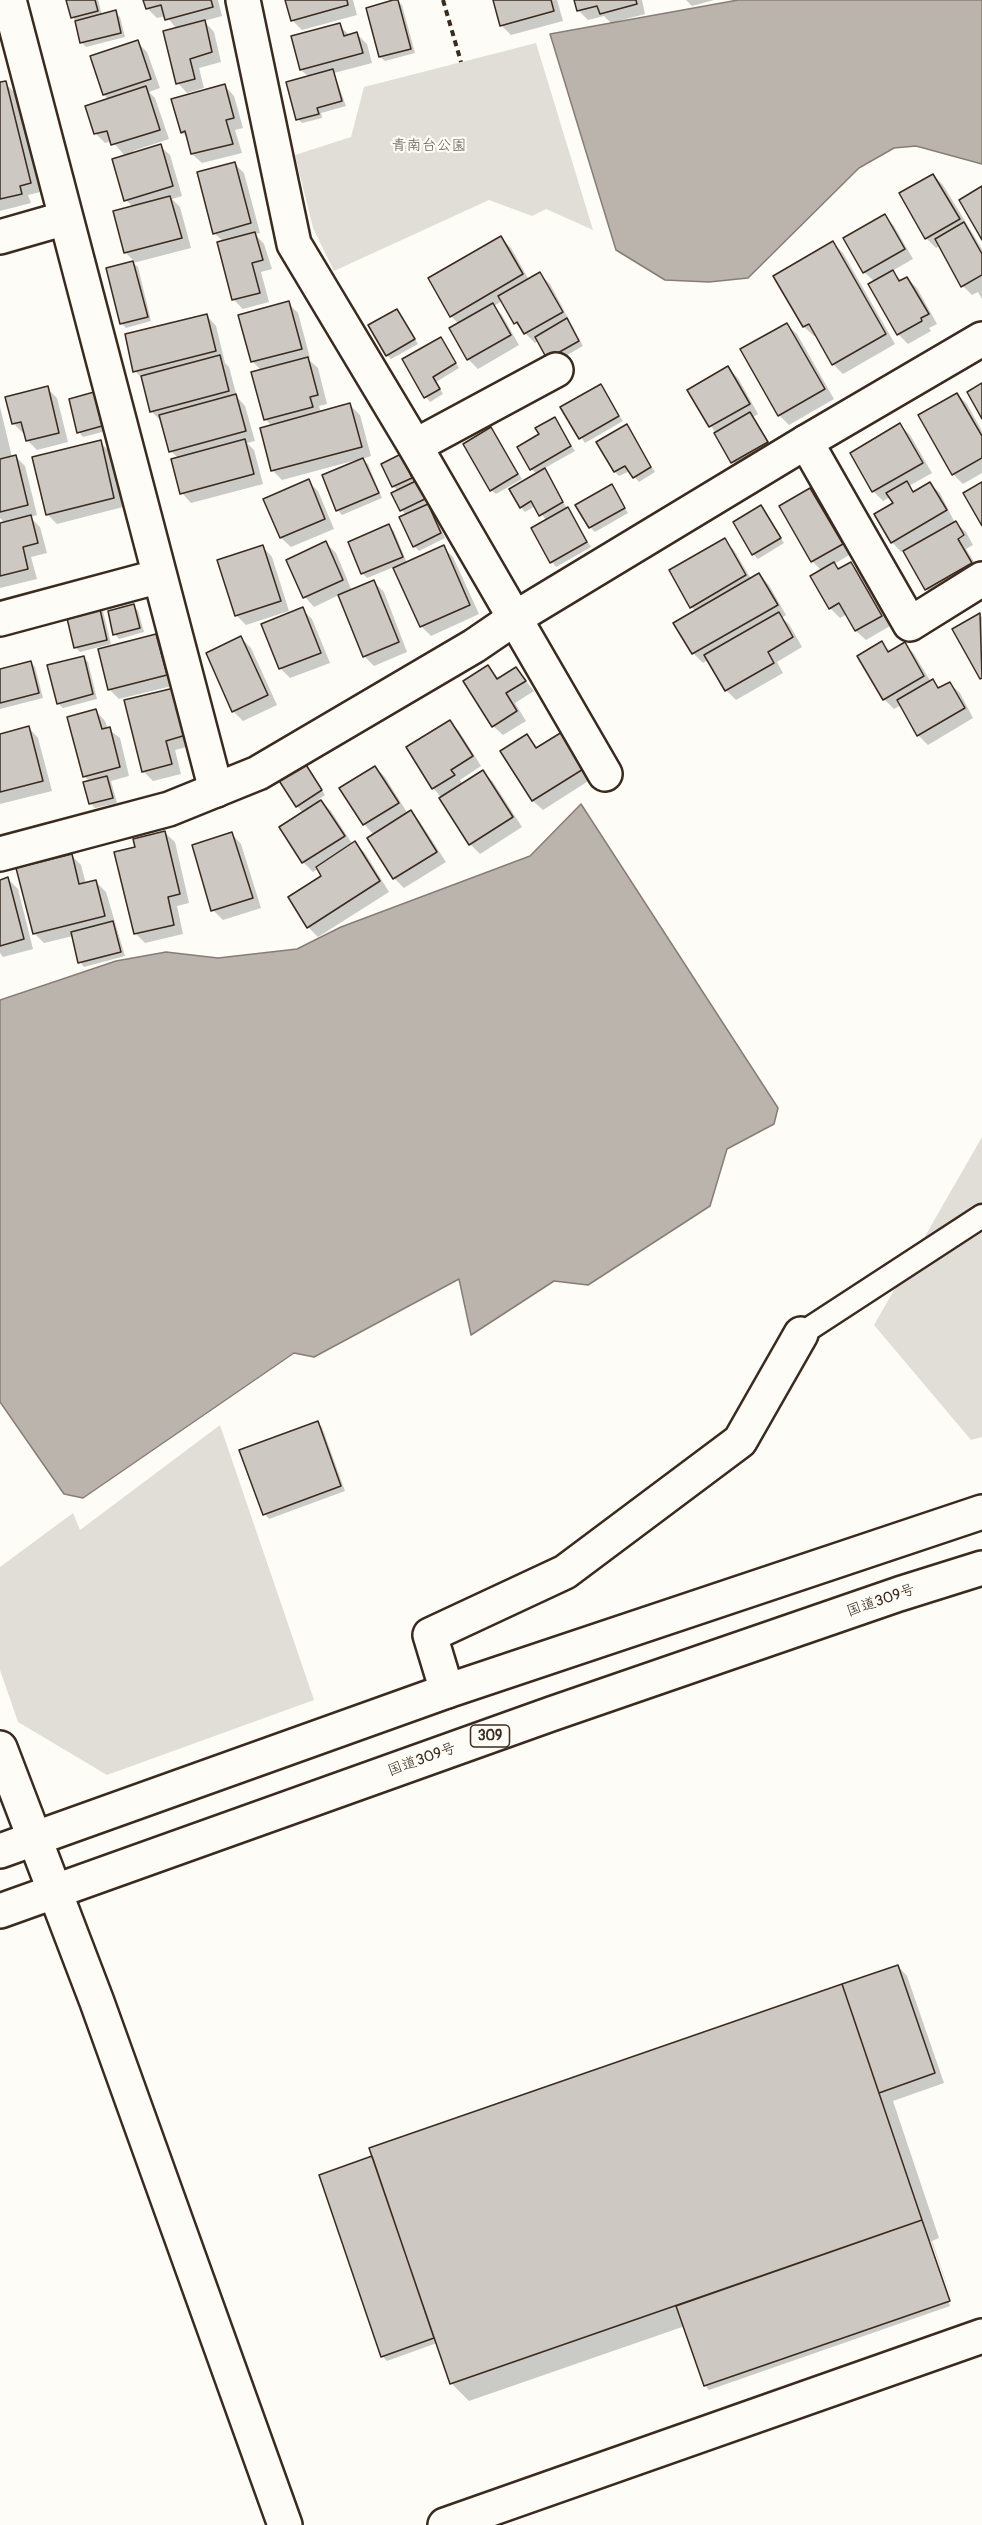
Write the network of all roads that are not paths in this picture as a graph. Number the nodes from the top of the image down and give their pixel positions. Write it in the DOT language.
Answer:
graph roads {
  1 [pos="9,0"];
  2 [pos="243,0"];
  3 [pos="66,218"];
  4 [pos="0,237"];
  5 [pos="982,339"];
  6 [pos="556,370"];
  7 [pos="806,442"];
  8 [pos="415,446"];
  9 [pos="160,576"];
  10 [pos="982,579"];
  11 [pos="515,618"];
  12 [pos="0,619"];
  13 [pos="605,774"];
  14 [pos="216,790"];
  15 [pos="0,854"];
  16 [pos="982,1216"];
  17 [pos="801,1334"];
  18 [pos="982,1512"];
  19 [pos="982,1568"];
  20 [pos="447,1691"];
  21 [pos="0,1748"];
  22 [pos="34,1839"];
  23 [pos="0,1851"];
  24 [pos="55,1892"];
  25 [pos="0,1911"];
  26 [pos="982,2336"];
  27 [pos="285,2525"];
  28 [pos="445,2525"];
  1 -- 3 [label="main road"];
  2 -- 8 [label="main road"];
  3 -- 4 [label="main road"];
  3 -- 9 [label="main road"];
  5 -- 7 [label="main road"];
  6 -- 8 [label="main road"];
  7 -- 10 [label="main road"];
  7 -- 11 [label="main road"];
  8 -- 11 [label="main road"];
  9 -- 12 [label="main road"];
  9 -- 14 [label="main road"];
  11 -- 13 [label="main road"];
  11 -- 14 [label="main road"];
  14 -- 15 [label="main road"];
  16 -- 17 [label="lane"];
  17 -- 20 [label="main road"];
  18 -- 20 [label="main road"];
  19 -- 24 [label="main road, 国道309号 / 309"];
  20 -- 22 [label="main road"];
  21 -- 22 [label="main road"];
  22 -- 23 [label="main road"];
  22 -- 24 [label="main road"];
  24 -- 25 [label="main road, 国道309号 / 309"];
  24 -- 27 [label="main road"];
  26 -- 28 [label="main road"];
}
